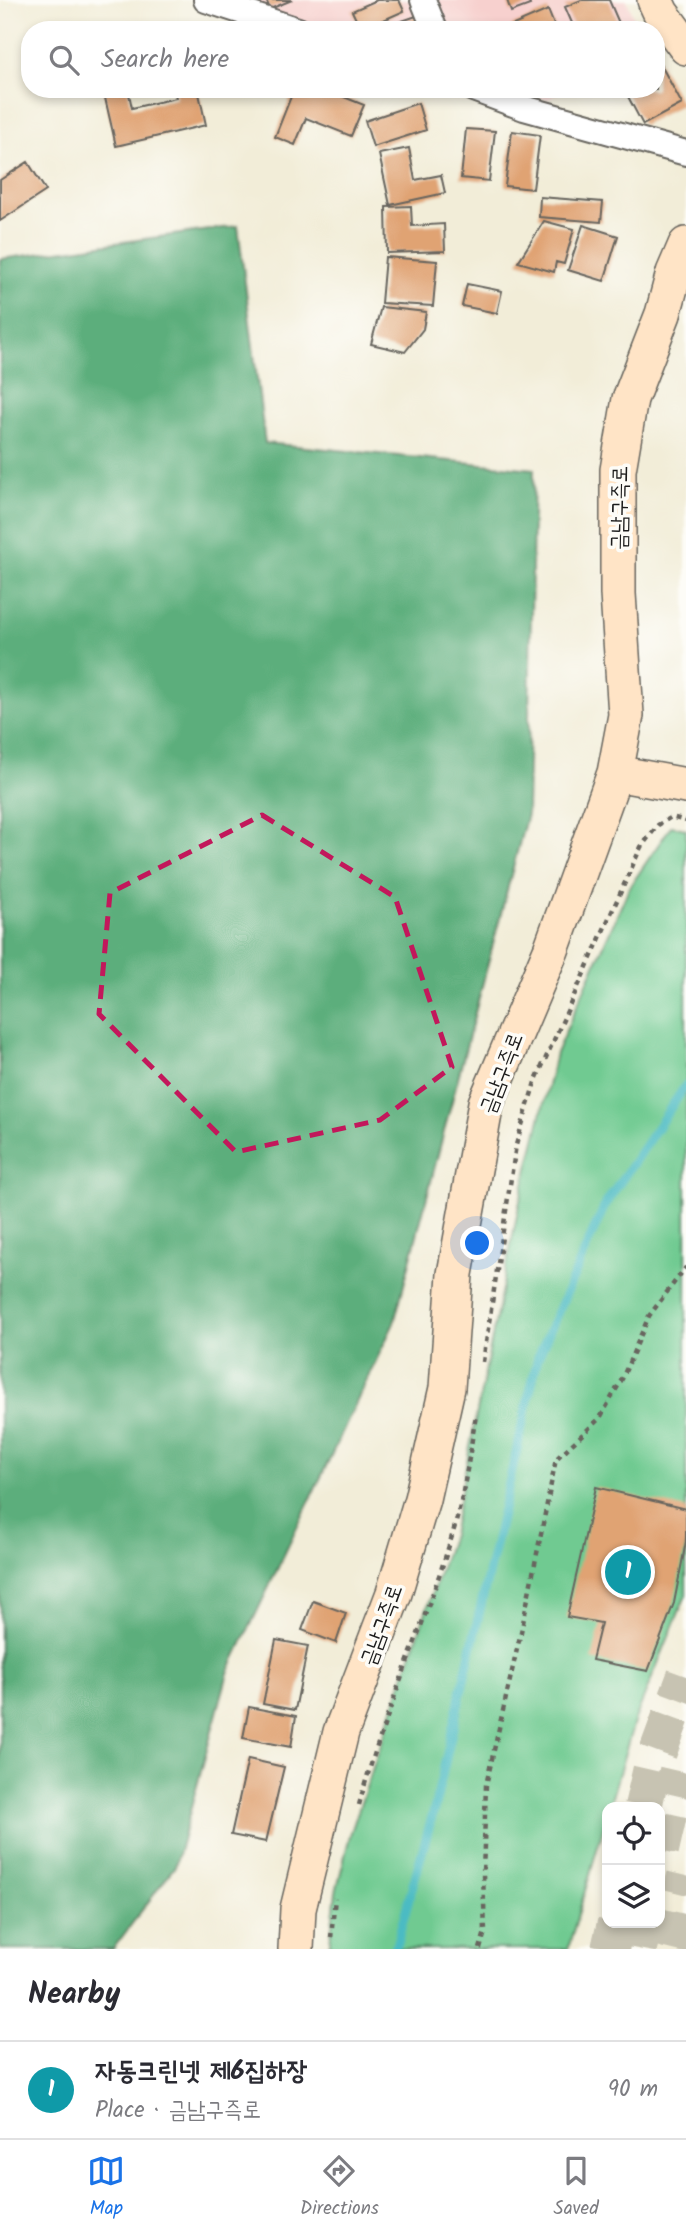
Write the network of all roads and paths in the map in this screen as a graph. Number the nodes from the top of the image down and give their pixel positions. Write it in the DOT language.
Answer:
graph roads {
  1 [pos="206,0"];
  2 [pos="423,0"];
  3 [pos="655,0"];
  4 [pos="270,21"];
  5 [pos="431,21"];
  6 [pos="686,47"];
  7 [pos="498,98"];
  8 [pos="686,153"];
  9 [pos="686,246"];
  10 [pos="615,773"];
  11 [pos="686,786"];
  12 [pos="686,1267"];
  13 [pos="296,1949"];
  14 [pos="480,1949"];
  1 -- 4 [label="street"];
  2 -- 5 [label="street"];
  3 -- 6 [label="main road"];
  7 -- 8 [label="street"];
  9 -- 10 [label="main road, 금남구즉로"];
  10 -- 11 [label="main road"];
  10 -- 13 [label="main road, 금남구즉로"];
  12 -- 14 [label="path"];
}
